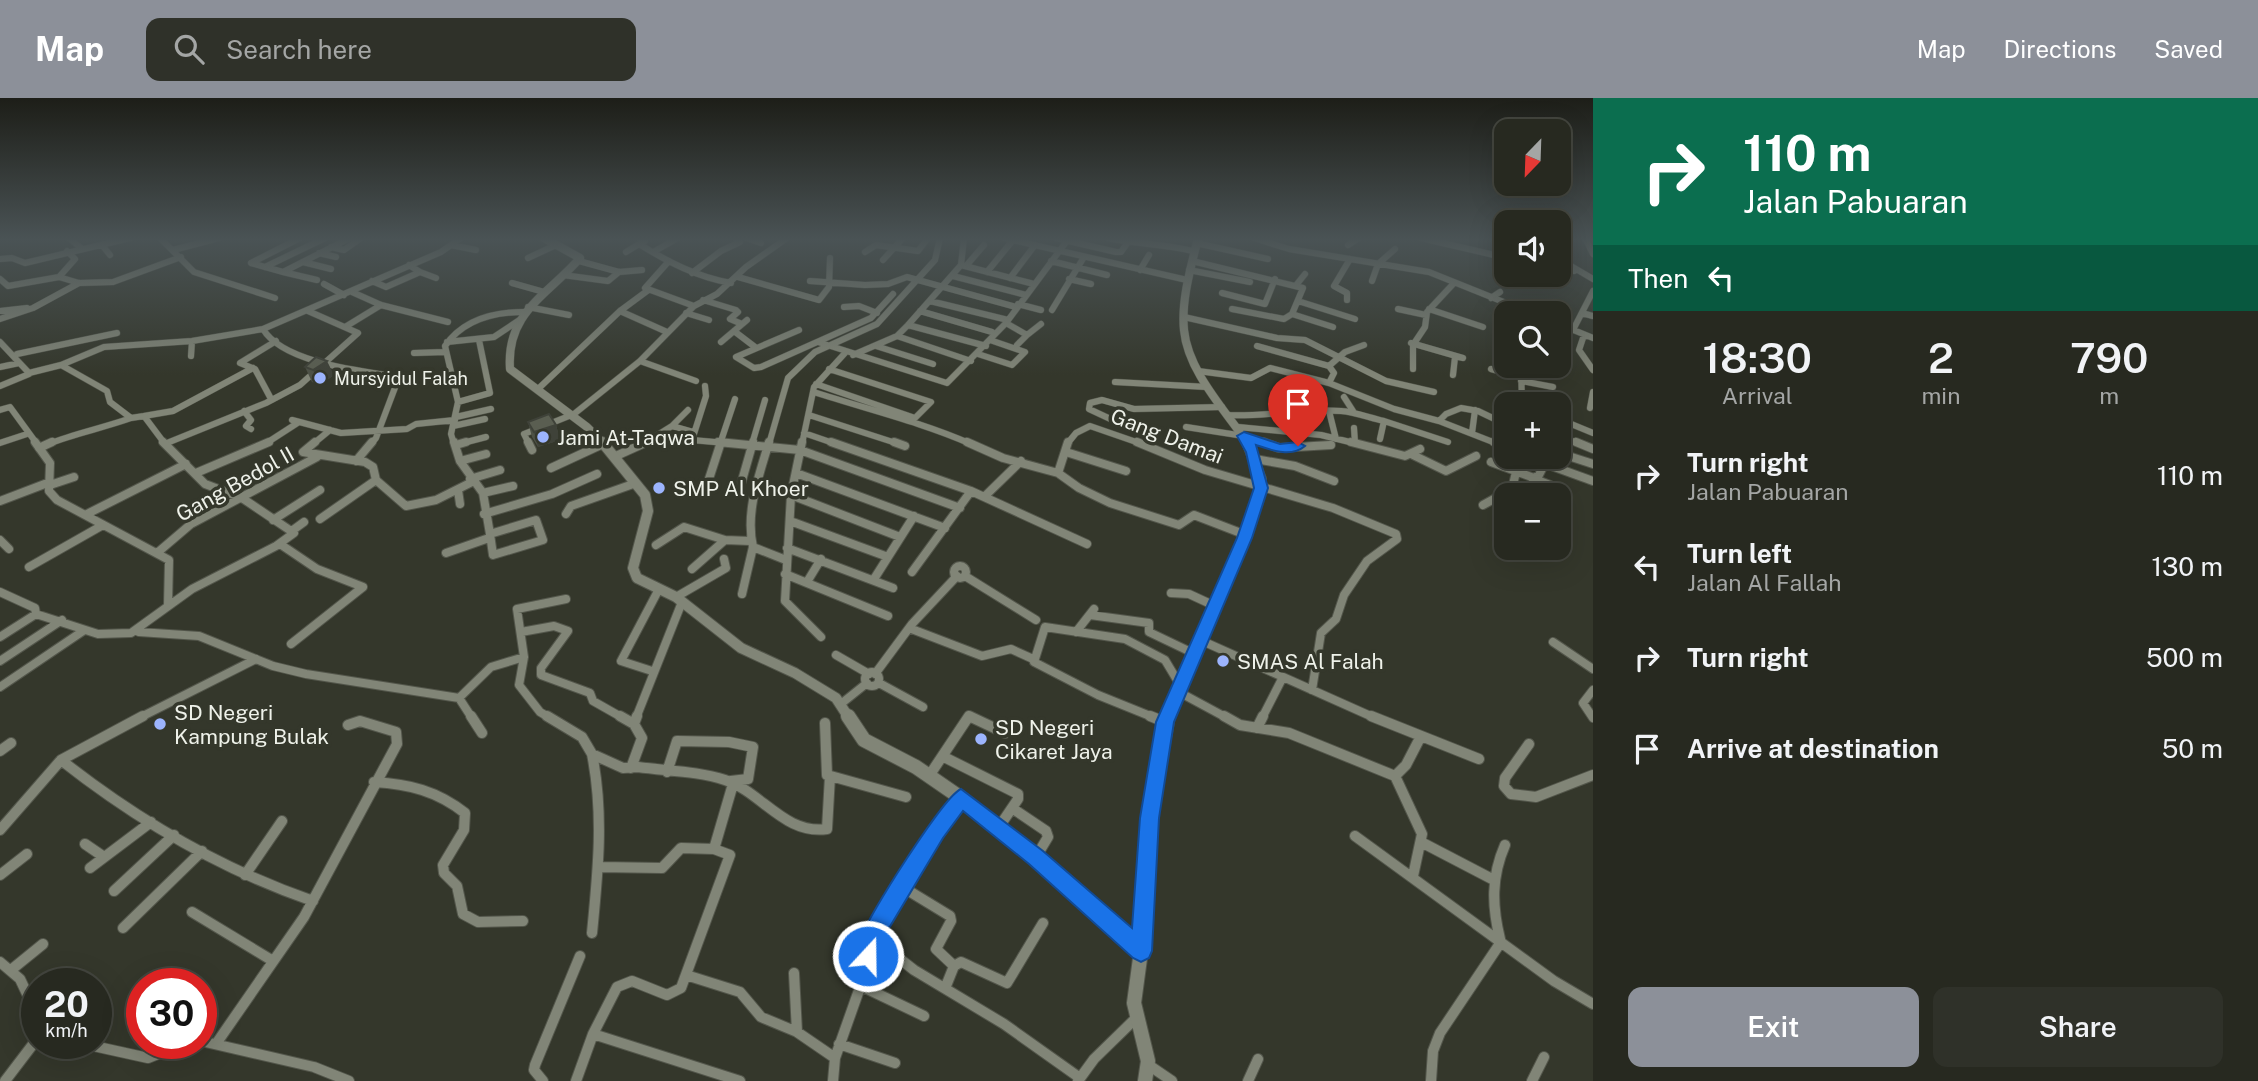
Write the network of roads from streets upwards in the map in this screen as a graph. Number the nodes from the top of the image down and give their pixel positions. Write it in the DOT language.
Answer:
graph roads {
  1 [pos="77,284"];
  2 [pos="229,284"];
  3 [pos="324,284"];
  4 [pos="367,284"];
  5 [pos="515,284"];
  6 [pos="553,284"];
  7 [pos="648,284"];
  8 [pos="730,284"];
  9 [pos="761,284"];
  10 [pos="831,284"];
  11 [pos="913,284"];
  12 [pos="932,284"];
  13 [pos="945,284"];
  14 [pos="983,284"];
  15 [pos="1034,284"];
  16 [pos="1066,284"];
  17 [pos="1188,284"];
  18 [pos="1273,284"];
  19 [pos="1297,284"];
  20 [pos="1335,284"];
  21 [pos="1453,284"];
  22 [pos="1456,284"];
  23 [pos="942,287"];
  24 [pos="647,290"];
  25 [pos="1593,291"];
  26 [pos="352,292"];
  27 [pos="544,292"];
  28 [pos="1500,292"];
  29 [pos="1222,293"];
  30 [pos="893,294"];
  31 [pos="344,295"];
  32 [pos="1026,295"];
  33 [pos="1239,297"];
  34 [pos="275,298"];
  35 [pos="1491,298"];
  36 [pos="982,299"];
  37 [pos="703,300"];
  38 [pos="1346,300"];
  39 [pos="930,301"];
  40 [pos="1298,301"];
  41 [pos="1497,301"];
  42 [pos="1265,303"];
  43 [pos="381,305"];
  44 [pos="1017,305"];
  45 [pos="694,306"];
  46 [pos="33,307"];
  47 [pos="845,307"];
  48 [pos="1232,309"];
  49 [pos="1398,309"];
  50 [pos="1041,310"];
  51 [pos="1052,310"];
  52 [pos="0,311"];
  53 [pos="308,311"];
  54 [pos="620,311"];
  55 [pos="920,312"];
  56 [pos="971,312"];
  57 [pos="1427,312"];
  58 [pos="524,313"];
  59 [pos="686,313"];
  60 [pos="877,313"];
  61 [pos="1582,313"];
  62 [pos="569,314"];
  63 [pos="1292,314"];
  64 [pos="1260,316"];
  65 [pos="1593,316"];
  66 [pos="1184,317"];
  67 [pos="1355,319"];
  68 [pos="709,320"];
  69 [pos="0,321"];
  70 [pos="448,322"];
  71 [pos="1007,322"];
  72 [pos="1041,324"];
  73 [pos="908,325"];
  74 [pos="345,327"];
  75 [pos="1333,327"];
  76 [pos="1483,327"];
  77 [pos="263,329"];
  78 [pos="1261,329"];
  79 [pos="799,330"];
  80 [pos="1573,330"];
  81 [pos="734,331"];
  82 [pos="667,332"];
  83 [pos="117,333"];
  84 [pos="1027,335"];
  85 [pos="1584,335"];
  86 [pos="897,336"];
  87 [pos="1593,338"];
  88 [pos="989,339"];
  89 [pos="479,340"];
  90 [pos="192,341"];
  91 [pos="276,341"];
  92 [pos="447,342"];
  93 [pos="721,342"];
  94 [pos="1411,343"];
  95 [pos="822,344"];
  96 [pos="1017,345"];
  97 [pos="1364,345"];
  98 [pos="876,346"];
  99 [pos="1257,346"];
  100 [pos="2,347"];
  101 [pos="755,347"];
  102 [pos="445,352"];
  103 [pos="845,353"];
  104 [pos="414,354"];
  105 [pos="978,354"];
  106 [pos="853,355"];
  107 [pos="191,356"];
  108 [pos="1340,356"];
  109 [pos="1455,357"];
  110 [pos="18,358"];
  111 [pos="1463,358"];
  112 [pos="640,361"];
  113 [pos="971,361"];
  114 [pos="933,363"];
  115 [pos="61,365"];
  116 [pos="326,366"];
  117 [pos="1329,366"];
  118 [pos="0,367"];
  119 [pos="253,368"];
  120 [pos="830,369"];
  121 [pos="1413,369"];
  122 [pos="1490,369"];
  123 [pos="1593,370"];
  124 [pos="1198,371"];
  125 [pos="29,374"];
  126 [pos="1453,375"];
  127 [pos="1521,379"];
  128 [pos="696,381"];
  129 [pos="1115,382"];
  130 [pos="1329,383"];
  131 [pos="0,386"];
  132 [pos="705,386"];
  133 [pos="1207,387"];
  134 [pos="1553,387"];
  135 [pos="815,388"];
  136 [pos="538,389"];
  137 [pos="1434,392"];
  138 [pos="1522,392"];
  139 [pos="1593,392"];
  140 [pos="271,397"];
  141 [pos="1344,397"];
  142 [pos="735,399"];
  143 [pos="765,400"];
  144 [pos="458,402"];
  145 [pos="1590,408"];
  146 [pos="491,409"];
  147 [pos="0,410"];
  148 [pos="688,410"];
  149 [pos="1475,410"];
  150 [pos="244,411"];
  151 [pos="1225,411"];
  152 [pos="1329,411"];
  153 [pos="1353,411"];
  154 [pos="574,414"];
  155 [pos="808,415"];
  156 [pos="144,416"];
  157 [pos="131,418"];
  158 [pos="485,419"];
  159 [pos="455,421"];
  160 [pos="1384,421"];
  161 [pos="1439,421"];
  162 [pos="1119,423"];
  163 [pos="1571,424"];
  164 [pos="672,426"];
  165 [pos="1186,427"];
  166 [pos="380,428"];
  167 [pos="1354,428"];
  168 [pos="251,429"];
  169 [pos="330,430"];
  170 [pos="693,432"];
  171 [pos="1241,432"];
  172 [pos="804,433"];
  173 [pos="1472,433"];
  174 [pos="1593,433"];
  175 [pos="27,434"];
  176 [pos="486,437"];
  177 [pos="1380,439"];
  178 [pos="1571,439"];
  179 [pos="1333,442"];
  180 [pos="1448,442"];
  181 [pos="0,443"];
  182 [pos="167,443"];
  183 [pos="605,443"];
  184 [pos="721,443"];
  185 [pos="1356,443"];
  186 [pos="456,445"];
  187 [pos="754,446"];
  188 [pos="905,446"];
  189 [pos="766,447"];
  190 [pos="39,448"];
  191 [pos="1067,448"];
  192 [pos="1420,449"];
  193 [pos="1593,449"];
  194 [pos="532,450"];
  195 [pos="800,450"];
  196 [pos="486,454"];
  197 [pos="1413,454"];
  198 [pos="615,456"];
  199 [pos="1571,456"];
  200 [pos="317,457"];
  201 [pos="1476,457"];
  202 [pos="1255,459"];
  203 [pos="356,461"];
  204 [pos="460,461"];
  205 [pos="1021,461"];
  206 [pos="1491,461"];
  207 [pos="1593,462"];
  208 [pos="186,464"];
  209 [pos="551,468"];
  210 [pos="1542,469"];
  211 [pos="1567,469"];
  212 [pos="500,470"];
  213 [pos="1126,471"];
  214 [pos="1516,472"];
  215 [pos="196,473"];
  216 [pos="796,473"];
  217 [pos="1058,473"];
  218 [pos="597,474"];
  219 [pos="74,477"];
  220 [pos="1529,477"];
  221 [pos="376,480"];
  222 [pos="472,480"];
  223 [pos="1334,481"];
  224 [pos="1593,481"];
  225 [pos="50,483"];
  226 [pos="636,483"];
  227 [pos="1545,483"];
  228 [pos="707,485"];
  229 [pos="513,486"];
  230 [pos="1261,488"];
  231 [pos="320,490"];
  232 [pos="458,490"];
  233 [pos="738,491"];
  234 [pos="971,491"];
  235 [pos="482,493"];
  236 [pos="791,495"];
  237 [pos="984,497"];
  238 [pos="242,498"];
  239 [pos="0,501"];
  240 [pos="460,504"];
  241 [pos="1483,505"];
  242 [pos="960,508"];
  243 [pos="86,514"];
  244 [pos="484,514"];
  245 [pos="566,514"];
  246 [pos="914,516"];
  247 [pos="320,519"];
  248 [pos="273,520"];
  249 [pos="790,521"];
  250 [pos="304,522"];
  251 [pos="103,525"];
  252 [pos="945,528"];
  253 [pos="293,530"];
  254 [pos="1245,535"];
  255 [pos="488,536"];
  256 [pos="900,537"];
  257 [pos="0,540"];
  258 [pos="725,540"];
  259 [pos="280,544"];
  260 [pos="751,544"];
  261 [pos="1087,544"];
  262 [pos="656,545"];
  263 [pos="788,548"];
  264 [pos="9,549"];
  265 [pos="446,552"];
  266 [pos="157,553"];
  267 [pos="888,557"];
  268 [pos="724,559"];
  269 [pos="821,559"];
  270 [pos="786,560"];
  271 [pos="29,567"];
  272 [pos="692,569"];
  273 [pos="912,572"];
  274 [pos="785,574"];
  275 [pos="874,579"];
  276 [pos="807,582"];
  277 [pos="893,588"];
  278 [pos="659,590"];
  279 [pos="0,592"];
  280 [pos="1171,593"];
  281 [pos="742,594"];
  282 [pos="566,599"];
  283 [pos="679,599"];
  284 [pos="168,605"];
  285 [pos="1215,606"];
  286 [pos="36,614"];
  287 [pos="887,616"];
  288 [pos="62,620"];
  289 [pos="1036,621"];
  290 [pos="909,628"];
  291 [pos="83,631"];
  292 [pos="138,632"];
  293 [pos="521,632"];
  294 [pos="1076,632"];
  295 [pos="1,636"];
  296 [pos="821,636"];
  297 [pos="1200,640"];
  298 [pos="1553,642"];
  299 [pos="291,644"];
  300 [pos="1195,654"];
  301 [pos="836,655"];
  302 [pos="524,657"];
  303 [pos="256,659"];
  304 [pos="1033,659"];
  305 [pos="0,662"];
  306 [pos="1593,669"];
  307 [pos="652,671"];
  308 [pos="19,673"];
  309 [pos="1283,677"];
  310 [pos="0,678"];
  311 [pos="872,678"];
  312 [pos="0,687"];
  313 [pos="1178,688"];
  314 [pos="1312,690"];
  315 [pos="1593,690"];
  316 [pos="459,698"];
  317 [pos="842,703"];
  318 [pos="923,707"];
  319 [pos="1593,718"];
  320 [pos="1165,722"];
  321 [pos="825,723"];
  322 [pos="634,724"];
  323 [pos="348,725"];
  324 [pos="1257,728"];
  325 [pos="482,733"];
  326 [pos="1005,733"];
  327 [pos="1420,738"];
  328 [pos="10,743"];
  329 [pos="1529,744"];
  330 [pos="0,751"];
  331 [pos="592,754"];
  332 [pos="944,757"];
  333 [pos="1479,759"];
  334 [pos="61,760"];
  335 [pos="634,768"];
  336 [pos="665,772"];
  337 [pos="1593,775"];
  338 [pos="830,776"];
  339 [pos="929,776"];
  340 [pos="1395,776"];
  341 [pos="374,782"];
  342 [pos="732,783"];
  343 [pos="906,797"];
  344 [pos="961,798"];
  345 [pos="1012,808"];
  346 [pos="282,821"];
  347 [pos="151,822"];
  348 [pos="2,825"];
  349 [pos="999,827"];
  350 [pos="174,835"];
  351 [pos="1355,836"];
  352 [pos="1421,842"];
  353 [pos="85,844"];
  354 [pos="1505,845"];
  355 [pos="714,849"];
  356 [pos="202,851"];
  357 [pos="27,854"];
  358 [pos="104,857"];
  359 [pos="1036,857"];
  360 [pos="600,867"];
  361 [pos="90,868"];
  362 [pos="0,875"];
  363 [pos="245,875"];
  364 [pos="1413,876"];
  365 [pos="1492,879"];
  366 [pos="904,888"];
  367 [pos="114,891"];
  368 [pos="313,901"];
  369 [pos="192,912"];
  370 [pos="523,921"];
  371 [pos="1043,923"];
  372 [pos="123,928"];
  373 [pos="592,933"];
  374 [pos="872,937"];
  375 [pos="1501,942"];
  376 [pos="43,944"];
  377 [pos="1141,951"];
  378 [pos="580,956"];
  379 [pos="274,961"];
  380 [pos="0,962"];
  381 [pos="954,966"];
  382 [pos="11,970"];
  383 [pos="794,973"];
  384 [pos="686,975"];
  385 [pos="21,981"];
  386 [pos="861,986"];
  387 [pos="946,986"];
  388 [pos="1593,1004"];
  389 [pos="924,1016"];
  390 [pos="1136,1025"];
  391 [pos="797,1032"];
  392 [pos="593,1034"];
  393 [pos="218,1041"];
  394 [pos="839,1044"];
  395 [pos="1544,1057"];
  396 [pos="835,1058"];
  397 [pos="22,1059"];
  398 [pos="1258,1059"];
  399 [pos="895,1063"];
  400 [pos="1147,1073"];
  401 [pos="1079,1079"];
  402 [pos="578,1080"];
  403 [pos="5,1081"];
  404 [pos="349,1081"];
  405 [pos="543,1081"];
  406 [pos="740,1081"];
  407 [pos="832,1081"];
  408 [pos="1172,1081"];
  409 [pos="1248,1081"];
  410 [pos="1431,1081"];
  411 [pos="1532,1081"];
  1 -- 46 [label="street"];
  2 -- 34 [label="street"];
  3 -- 31 [label="street"];
  4 -- 26 [label="street"];
  5 -- 27 [label="street"];
  6 -- 27 [label="street"];
  7 -- 24 [label="street"];
  8 -- 37 [label="street"];
  9 -- 10 [label="street"];
  11 -- 95 [label="street"];
  12 -- 23 [label="street"];
  13 -- 23 [label="street"];
  14 -- 32 [label="street"];
  15 -- 32 [label="street"];
  16 -- 51 [label="street"];
  17 -- 66 [label="street"];
  18 -- 42 [label="street"];
  19 -- 40 [label="street"];
  20 -- 38 [label="street"];
  21 -- 57 [label="street"];
  22 -- 35 [label="street"];
  23 -- 36 [label="street"];
  23 -- 39 [label="street"];
  24 -- 45 [label="street"];
  24 -- 54 [label="street"];
  25 -- 61 [label="street"];
  26 -- 31 [label="street"];
  26 -- 43 [label="street"];
  27 -- 58 [label="street"];
  28 -- 35 [label="street"];
  29 -- 33 [label="street"];
  30 -- 60 [label="street"];
  31 -- 53 [label="street"];
  32 -- 44 [label="street"];
  33 -- 42 [label="street"];
  33 -- 48 [label="street"];
  35 -- 41 [label="street"];
  36 -- 44 [label="street"];
  36 -- 56 [label="street"];
  37 -- 45 [label="street"];
  37 -- 81 [label="street"];
  39 -- 55 [label="street"];
  39 -- 56 [label="street"];
  40 -- 63 [label="street"];
  40 -- 67 [label="street"];
  42 -- 64 [label="street"];
  43 -- 70 [label="street"];
  43 -- 74 [label="street"];
  44 -- 50 [label="street"];
  44 -- 71 [label="street"];
  45 -- 59 [label="street"];
  46 -- 52 [label="street"];
  46 -- 69 [label="street"];
  47 -- 60 [label="street"];
  48 -- 64 [label="street"];
  48 -- 78 [label="street"];
  49 -- 57 [label="street"];
  53 -- 74 [label="street"];
  53 -- 77 [label="street"];
  54 -- 82 [label="street"];
  54 -- 136 [label="street"];
  55 -- 73 [label="street"];
  55 -- 88 [label="street"];
  56 -- 71 [label="street"];
  57 -- 76 [label="street"];
  57 -- 94 [label="street"];
  58 -- 62 [label="street"];
  58 -- 89 [label="street"];
  58 -- 92 [label="street"];
  58 -- 136 [label="street"];
  59 -- 68 [label="street"];
  59 -- 82 [label="street"];
  60 -- 95 [label="street"];
  61 -- 65 [label="street"];
  61 -- 80 [label="street"];
  63 -- 64 [label="street"];
  63 -- 75 [label="street"];
  66 -- 108 [label="street"];
  66 -- 124 [label="street"];
  71 -- 84 [label="street"];
  71 -- 88 [label="street"];
  72 -- 84 [label="street"];
  73 -- 86 [label="street"];
  73 -- 88 [label="street"];
  74 -- 116 [label="street"];
  77 -- 90 [label="street"];
  77 -- 91 [label="street"];
  79 -- 101 [label="street"];
  80 -- 85 [label="street"];
  81 -- 93 [label="street"];
  81 -- 101 [label="street"];
  82 -- 112 [label="street"];
  83 -- 110 [label="street"];
  84 -- 96 [label="street"];
  85 -- 87 [label="street"];
  85 -- 123 [label="street"];
  86 -- 98 [label="street"];
  86 -- 113 [label="street"];
  88 -- 105 [label="street"];
  88 -- 105 [label="street"];
  89 -- 92 [label="street"];
  89 -- 144 [label="street"];
  90 -- 107 [label="street"];
  90 -- 115 [label="street"];
  91 -- 116 [label="street"];
  91 -- 119 [label="street"];
  92 -- 102 [label="street"];
  94 -- 109 [label="street"];
  94 -- 121 [label="street"];
  95 -- 101 [label="street"];
  95 -- 103 [label="street"];
  95 -- 189 [label="street"];
  97 -- 108 [label="street"];
  98 -- 106 [label="street"];
  98 -- 114 [label="street"];
  99 -- 117 [label="street"];
  100 -- 110 [label="street"];
  102 -- 104 [label="street"];
  102 -- 144 [label="street"];
  103 -- 106 [label="street"];
  103 -- 120 [label="street"];
  105 -- 113 [label="street"];
  106 -- 113 [label="street"];
  108 -- 117 [label="street"];
  108 -- 137 [label="street"];
  109 -- 111 [label="street"];
  109 -- 126 [label="street"];
  110 -- 118 [label="street"];
  110 -- 125 [label="street"];
  112 -- 128 [label="street"];
  112 -- 154 [label="street"];
  115 -- 125 [label="street"];
  115 -- 157 [label="street"];
  116 -- 140 [label="street"];
  116 -- 166 [label="street"];
  117 -- 130 [label="street"];
  119 -- 140 [label="street"];
  119 -- 156 [label="street"];
  120 -- 135 [label="street"];
  120 -- 135 [label="street"];
  122 -- 127 [label="street"];
  124 -- 130 [label="street"];
  124 -- 133 [label="street"];
  125 -- 131 [label="street"];
  127 -- 134 [label="street"];
  127 -- 138 [label="street"];
  129 -- 133 [label="street"];
  130 -- 161 [label="street"];
  132 -- 170 [label="street"];
  133 -- 151 [label="street"];
  135 -- 155 [label="street"];
  135 -- 205 [label="street"];
  136 -- 154 [label="street"];
  139 -- 145 [label="street"];
  140 -- 150 [label="street"];
  141 -- 153 [label="street"];
  142 -- 184 [label="street"];
  143 -- 187 [label="street"];
  144 -- 159 [label="street"];
  146 -- 159 [label="street"];
  147 -- 175 [label="street"];
  148 -- 164 [label="street"];
  149 -- 161 [label="street"];
  149 -- 173 [label="street"];
  149 -- 173 [label="street"];
  150 -- 168 [label="street"];
  150 -- 182 [label="street"];
  151 -- 152 [label="street"];
  151 -- 162 [label="street"];
  151 -- 171 [label="street"];
  152 -- 153 [label="street"];
  152 -- 179 [label="street"];
  153 -- 160 [label="street"];
  154 -- 183 [label="street"];
  154 -- 194 [label="street"];
  155 -- 172 [label="street"];
  155 -- 188 [label="street"];
  156 -- 157 [label="street"];
  156 -- 182 [label="street"];
  157 -- 190 [label="street"];
  158 -- 159 [label="street"];
  159 -- 166 [label="street"];
  159 -- 186 [label="street"];
  160 -- 177 [label="street"];
  160 -- 180 [label="street"];
  161 -- 173 [label="street"];
  163 -- 174 [label="street"];
  164 -- 170 [label="street"];
  164 -- 198 [label="street"];
  165 -- 171 [label="street"];
  166 -- 169 [label="street"];
  166 -- 203 [label="street"];
  167 -- 185 [label="street"];
  169 -- 200 [label="street"];
  169 -- 215 [label="street"];
  170 -- 184 [label="street"];
  171 -- 179 [label="street"];
  171 -- 179 [label="street"];
  171 -- 202 [label="street"];
  172 -- 195 [label="street"];
  172 -- 234 [label="street"];
  175 -- 181 [label="street"];
  175 -- 190 [label="street"];
  176 -- 186 [label="street"];
  178 -- 193 [label="street"];
  179 -- 185 [label="street"];
  182 -- 208 [label="street"];
  183 -- 198 [label="street"];
  183 -- 209 [label="street"];
  184 -- 187 [label="street"];
  184 -- 228 [label="street"];
  185 -- 197 [label="street"];
  186 -- 204 [label="street"];
  187 -- 189 [label="street"];
  187 -- 233 [label="street"];
  189 -- 195 [label="street"];
  189 -- 260 [label="street"];
  190 -- 225 [label="street"];
  191 -- 213 [label="street"];
  191 -- 217 [label="street"];
  191 -- 230 [label="street, Gang Damai"];
  192 -- 197 [label="street"];
  195 -- 216 [label="street"];
  195 -- 242 [label="street"];
  196 -- 204 [label="street"];
  197 -- 201 [label="street"];
  198 -- 226 [label="street"];
  199 -- 207 [label="street"];
  200 -- 203 [label="street, Gang Bedol II"];
  200 -- 238 [label="street, Gang Bedol II"];
  202 -- 223 [label="street"];
  202 -- 230 [label="street"];
  203 -- 221 [label="street"];
  204 -- 222 [label="street"];
  205 -- 217 [label="street"];
  205 -- 237 [label="street"];
  206 -- 214 [label="street"];
  208 -- 215 [label="street"];
  208 -- 243 [label="street"];
  210 -- 220 [label="street"];
  211 -- 224 [label="street"];
  212 -- 222 [label="street"];
  214 -- 220 [label="street"];
  214 -- 241 [label="street"];
  215 -- 238 [label="street"];
  216 -- 236 [label="street"];
  216 -- 246 [label="street"];
  217 -- 254 [label="street"];
  218 -- 244 [label="street"];
  219 -- 225 [label="street"];
  220 -- 227 [label="street"];
  221 -- 232 [label="street"];
  221 -- 247 [label="street"];
  222 -- 232 [label="street"];
  222 -- 235 [label="street"];
  225 -- 239 [label="street"];
  225 -- 243 [label="street"];
  226 -- 245 [label="street"];
  226 -- 278 [label="street"];
  229 -- 235 [label="street"];
  230 -- 254 [label="street"];
  230 -- 314 [label="street"];
  231 -- 248 [label="street"];
  232 -- 240 [label="street"];
  234 -- 237 [label="street"];
  234 -- 242 [label="street"];
  235 -- 244 [label="street"];
  236 -- 249 [label="street"];
  236 -- 256 [label="street"];
  237 -- 261 [label="street"];
  238 -- 248 [label="street"];
  238 -- 266 [label="street, Gang Bedol II"];
  242 -- 252 [label="street"];
  243 -- 251 [label="street"];
  244 -- 255 [label="street"];
  246 -- 252 [label="street"];
  246 -- 256 [label="street"];
  248 -- 253 [label="street"];
  249 -- 263 [label="street"];
  249 -- 267 [label="street"];
  250 -- 253 [label="street"];
  251 -- 266 [label="street"];
  251 -- 271 [label="street"];
  252 -- 273 [label="street"];
  253 -- 259 [label="street"];
  254 -- 285 [label="street"];
  255 -- 255 [label="street"];
  255 -- 265 [label="street"];
  256 -- 267 [label="street"];
  257 -- 264 [label="street"];
  258 -- 260 [label="street"];
  258 -- 262 [label="street"];
  258 -- 272 [label="street"];
  259 -- 284 [label="street"];
  259 -- 299 [label="street"];
  260 -- 270 [label="street"];
  260 -- 281 [label="street"];
  263 -- 269 [label="street"];
  263 -- 270 [label="street"];
  266 -- 284 [label="street"];
  267 -- 275 [label="street"];
  268 -- 283 [label="street"];
  269 -- 275 [label="street"];
  269 -- 276 [label="street"];
  270 -- 274 [label="street"];
  274 -- 276 [label="street"];
  274 -- 296 [label="street"];
  275 -- 277 [label="street"];
  276 -- 287 [label="street"];
  278 -- 283 [label="street"];
  278 -- 307 [label="street"];
  279 -- 286 [label="street"];
  280 -- 285 [label="street"];
  282 -- 293 [label="street"];
  283 -- 307 [label="street"];
  283 -- 317 [label="street"];
  284 -- 292 [label="street"];
  285 -- 297 [label="street"];
  286 -- 288 [label="street"];
  286 -- 295 [label="street"];
  288 -- 291 [label="street"];
  288 -- 305 [label="street"];
  289 -- 290 [label="street"];
  290 -- 304 [label="street"];
  290 -- 311 [label="street"];
  291 -- 292 [label="street"];
  291 -- 308 [label="street"];
  292 -- 303 [label="street"];
  293 -- 302 [label="street"];
  293 -- 322 [label="street"];
  294 -- 300 [label="street"];
  294 -- 304 [label="street"];
  294 -- 313 [label="street"];
  297 -- 300 [label="street"];
  297 -- 309 [label="street"];
  298 -- 306 [label="street"];
  300 -- 313 [label="street"];
  301 -- 311 [label="street"];
  302 -- 316 [label="street"];
  302 -- 331 [label="street"];
  303 -- 316 [label="street"];
  303 -- 334 [label="street"];
  304 -- 320 [label="street"];
  307 -- 322 [label="street"];
  308 -- 310 [label="street"];
  308 -- 312 [label="street"];
  309 -- 314 [label="street"];
  309 -- 324 [label="street"];
  311 -- 317 [label="street"];
  311 -- 318 [label="street"];
  313 -- 320 [label="street"];
  313 -- 324 [label="street"];
  314 -- 327 [label="street"];
  315 -- 319 [label="street"];
  316 -- 325 [label="street"];
  317 -- 339 [label="street"];
  320 -- 377 [label="street"];
  321 -- 338 [label="street"];
  322 -- 335 [label="street"];
  323 -- 341 [label="street"];
  324 -- 340 [label="street"];
  326 -- 332 [label="street"];
  327 -- 333 [label="street"];
  327 -- 340 [label="street"];
  328 -- 330 [label="street"];
  329 -- 337 [label="street"];
  331 -- 335 [label="street"];
  331 -- 360 [label="street"];
  332 -- 339 [label="street"];
  332 -- 345 [label="street"];
  334 -- 347 [label="street"];
  334 -- 348 [label="street"];
  335 -- 336 [label="street"];
  336 -- 342 [label="street"];
  336 -- 342 [label="street"];
  338 -- 342 [label="street"];
  338 -- 343 [label="street"];
  339 -- 344 [label="street"];
  340 -- 352 [label="street"];
  341 -- 368 [label="street"];
  341 -- 370 [label="street"];
  342 -- 355 [label="street"];
  344 -- 349 [label="street"];
  344 -- 366 [label="street"];
  345 -- 349 [label="street"];
  345 -- 359 [label="street"];
  346 -- 363 [label="street"];
  347 -- 350 [label="street"];
  347 -- 358 [label="street"];
  349 -- 359 [label="street"];
  350 -- 356 [label="street"];
  350 -- 367 [label="street"];
  351 -- 364 [label="street"];
  352 -- 364 [label="street"];
  352 -- 365 [label="street"];
  353 -- 358 [label="street"];
  354 -- 365 [label="street"];
  355 -- 360 [label="street"];
  355 -- 384 [label="street"];
  356 -- 363 [label="street"];
  356 -- 372 [label="street"];
  357 -- 362 [label="street"];
  358 -- 361 [label="street"];
  359 -- 377 [label="street"];
  360 -- 373 [label="street"];
  363 -- 368 [label="street"];
  364 -- 375 [label="street"];
  365 -- 375 [label="street"];
  366 -- 374 [label="street"];
  366 -- 381 [label="street"];
  368 -- 379 [label="street"];
  369 -- 379 [label="street"];
  371 -- 381 [label="street"];
  374 -- 386 [label="street"];
  374 -- 387 [label="street"];
  375 -- 388 [label="street"];
  375 -- 410 [label="street"];
  376 -- 382 [label="street"];
  377 -- 390 [label="street"];
  378 -- 405 [label="street"];
  379 -- 393 [label="street"];
  380 -- 382 [label="street"];
  381 -- 387 [label="street"];
  382 -- 385 [label="street"];
  383 -- 391 [label="street"];
  384 -- 391 [label="street"];
  384 -- 392 [label="street"];
  386 -- 389 [label="street"];
  386 -- 394 [label="street"];
  387 -- 401 [label="street"];
  390 -- 400 [label="street"];
  390 -- 401 [label="street"];
  391 -- 396 [label="street"];
  392 -- 402 [label="street"];
  392 -- 406 [label="street"];
  393 -- 404 [label="street"];
  394 -- 396 [label="street"];
  394 -- 399 [label="street"];
  395 -- 411 [label="street"];
  396 -- 407 [label="street"];
  397 -- 403 [label="street"];
  398 -- 409 [label="street"];
  400 -- 408 [label="street"];
}
